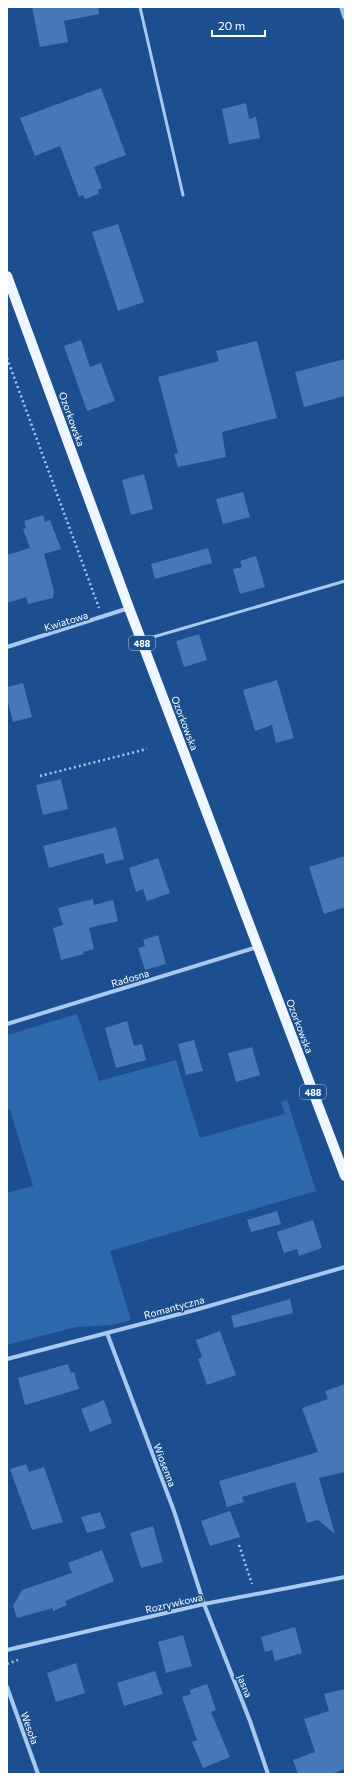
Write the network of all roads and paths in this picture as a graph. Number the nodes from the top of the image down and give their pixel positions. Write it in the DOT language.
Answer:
graph roads {
  1 [pos="140,7"];
  2 [pos="183,195"];
  3 [pos="7,279"];
  4 [pos="7,358"];
  5 [pos="345,581"];
  6 [pos="129,608"];
  7 [pos="102,618"];
  8 [pos="141,640"];
  9 [pos="7,647"];
  10 [pos="147,749"];
  11 [pos="40,776"];
  12 [pos="257,947"];
  13 [pos="7,1024"];
  14 [pos="345,1176"];
  15 [pos="345,1267"];
  16 [pos="107,1333"];
  17 [pos="7,1359"];
  18 [pos="239,1545"];
  19 [pos="345,1577"];
  20 [pos="255,1594"];
  21 [pos="204,1604"];
  22 [pos="7,1650"];
  23 [pos="7,1686"];
  24 [pos="38,1774"];
  25 [pos="268,1774"];
  1 -- 2 [label="lane"];
  3 -- 6 [label="main road, Ozorkowska / 488"];
  4 -- 7 [label="path"];
  5 -- 8 [label="lane"];
  6 -- 7 [label="street, Kwiatowa"];
  6 -- 8 [label="main road, Ozorkowska / 488"];
  7 -- 9 [label="street, Kwiatowa"];
  8 -- 12 [label="main road, Ozorkowska / 488"];
  10 -- 11 [label="path"];
  12 -- 13 [label="street, Radosna"];
  12 -- 14 [label="main road, Ozorkowska / 488"];
  15 -- 16 [label="street, Romantyczna"];
  16 -- 17 [label="street, Romantyczna"];
  16 -- 21 [label="street, Wiosenna"];
  18 -- 20 [label="path"];
  19 -- 20 [label="street, Rozrywkowa"];
  20 -- 21 [label="street, Rozrywkowa"];
  21 -- 22 [label="street, Rozrywkowa"];
  21 -- 25 [label="street, Jasna"];
  23 -- 24 [label="street, Wesoła"];
}
